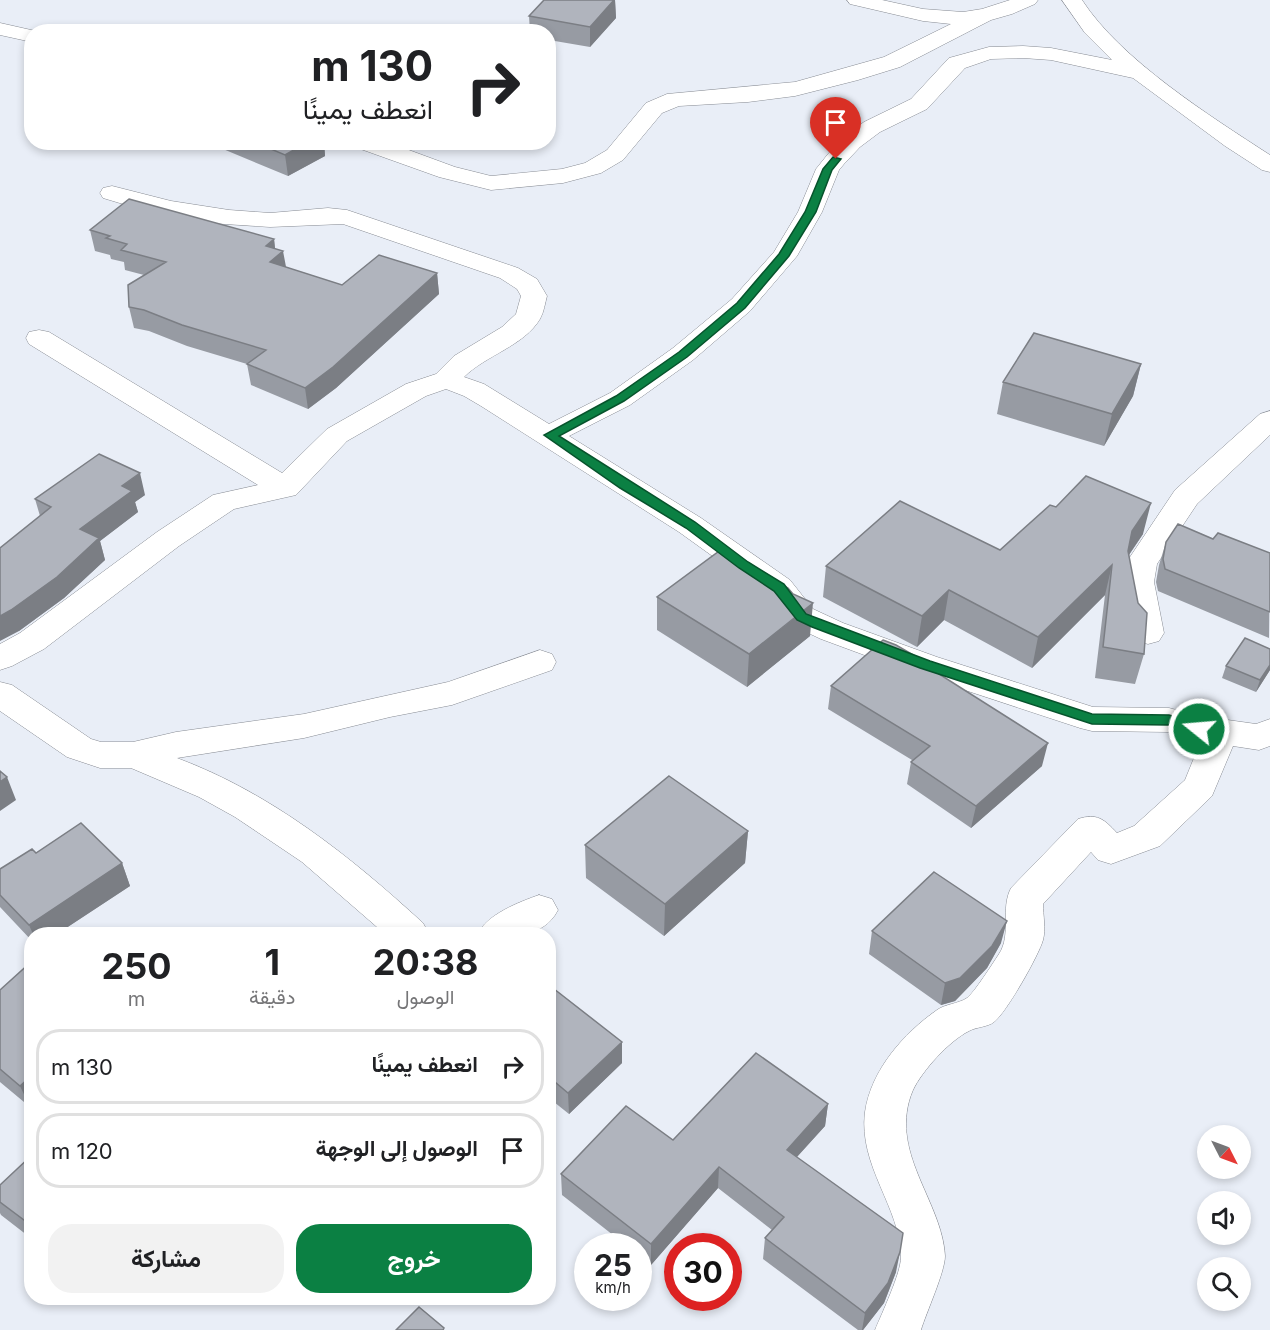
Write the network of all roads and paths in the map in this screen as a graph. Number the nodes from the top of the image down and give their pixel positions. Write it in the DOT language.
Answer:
graph roads {
  1 [pos="857,0"];
  2 [pos="1028,0"];
  3 [pos="1072,0"];
  4 [pos="983,16"];
  5 [pos="0,29"];
  6 [pos="24,34"];
  7 [pos="1137,72"];
  8 [pos="385,150"];
  9 [pos="1270,165"];
  10 [pos="112,193"];
  11 [pos="39,338"];
  12 [pos="446,380"];
  13 [pos="1270,420"];
  14 [pos="550,435"];
  15 [pos="285,488"];
  16 [pos="1148,633"];
  17 [pos="0,658"];
  18 [pos="540,662"];
  19 [pos="0,694"];
  20 [pos="1199,729"];
  21 [pos="1270,732"];
  22 [pos="133,755"];
  23 [pos="539,910"];
  24 [pos="403,927"];
  25 [pos="509,927"];
  26 [pos="898,1330"];
  1 -- 4 [label="street"];
  2 -- 4 [label="street"];
  3 -- 7 [label="street"];
  4 -- 8 [label="street"];
  5 -- 6 [label="street"];
  7 -- 9 [label="street"];
  7 -- 14 [label="street"];
  10 -- 12 [label="street"];
  11 -- 15 [label="street"];
  12 -- 14 [label="street"];
  12 -- 15 [label="street"];
  13 -- 16 [label="street"];
  14 -- 20 [label="street"];
  15 -- 17 [label="street"];
  18 -- 22 [label="street"];
  19 -- 22 [label="street"];
  20 -- 21 [label="street"];
  20 -- 26 [label="street"];
  22 -- 24 [label="street"];
  23 -- 25 [label="street"];
}
